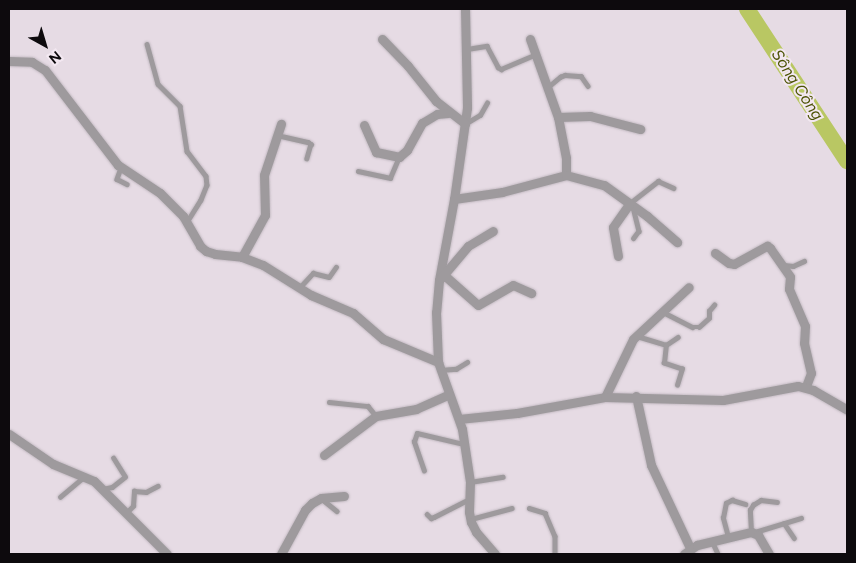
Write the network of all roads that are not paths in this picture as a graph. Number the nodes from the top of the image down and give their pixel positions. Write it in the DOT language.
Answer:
graph roads {
  1 [pos="465,9"];
  2 [pos="382,39"];
  3 [pos="530,39"];
  4 [pos="147,44"];
  5 [pos="467,49"];
  6 [pos="536,54"];
  7 [pos="9,61"];
  8 [pos="588,86"];
  9 [pos="548,87"];
  10 [pos="487,103"];
  11 [pos="448,113"];
  12 [pos="558,117"];
  13 [pos="281,124"];
  14 [pos="465,124"];
  15 [pos="364,125"];
  16 [pos="640,129"];
  17 [pos="277,135"];
  18 [pos="399,157"];
  19 [pos="307,158"];
  20 [pos="121,168"];
  21 [pos="358,171"];
  22 [pos="566,175"];
  23 [pos="127,184"];
  24 [pos="674,188"];
  25 [pos="454,199"];
  26 [pos="631,205"];
  27 [pos="188,221"];
  28 [pos="493,231"];
  29 [pos="634,238"];
  30 [pos="677,242"];
  31 [pos="715,253"];
  32 [pos="618,256"];
  33 [pos="242,257"];
  34 [pos="804,261"];
  35 [pos="780,264"];
  36 [pos="336,267"];
  37 [pos="442,277"];
  38 [pos="690,287"];
  39 [pos="299,288"];
  40 [pos="531,293"];
  41 [pos="714,305"];
  42 [pos="662,312"];
  43 [pos="636,336"];
  44 [pos="678,337"];
  45 [pos="666,345"];
  46 [pos="467,362"];
  47 [pos="438,366"];
  48 [pos="677,384"];
  49 [pos="806,386"];
  50 [pos="449,394"];
  51 [pos="636,396"];
  52 [pos="605,397"];
  53 [pos="329,402"];
  54 [pos="847,410"];
  55 [pos="376,416"];
  56 [pos="460,419"];
  57 [pos="9,434"];
  58 [pos="465,444"];
  59 [pos="324,455"];
  60 [pos="113,458"];
  61 [pos="424,471"];
  62 [pos="85,476"];
  63 [pos="503,477"];
  64 [pos="470,482"];
  65 [pos="158,486"];
  66 [pos="102,488"];
  67 [pos="344,496"];
  68 [pos="60,497"];
  69 [pos="321,498"];
  70 [pos="470,500"];
  71 [pos="777,502"];
  72 [pos="745,504"];
  73 [pos="512,508"];
  74 [pos="529,508"];
  75 [pos="337,512"];
  76 [pos="126,513"];
  77 [pos="428,514"];
  78 [pos="801,518"];
  79 [pos="471,519"];
  80 [pos="784,523"];
  81 [pos="753,532"];
  82 [pos="728,537"];
  83 [pos="794,538"];
  84 [pos="712,541"];
  85 [pos="687,551"];
  86 [pos="167,554"];
  87 [pos="281,554"];
  88 [pos="495,554"];
  89 [pos="555,554"];
  90 [pos="718,554"];
  91 [pos="769,554"];
  1 -- 5 [label="street"];
  2 -- 11 [label="street"];
  3 -- 6 [label="street"];
  4 -- 27 [label="lane"];
  5 -- 6 [label="lane"];
  5 -- 14 [label="street"];
  6 -- 9 [label="street"];
  7 -- 20 [label="street"];
  8 -- 9 [label="lane"];
  9 -- 12 [label="street"];
  10 -- 14 [label="lane"];
  11 -- 14 [label="street"];
  11 -- 18 [label="street"];
  12 -- 16 [label="street"];
  12 -- 22 [label="street"];
  13 -- 17 [label="street"];
  14 -- 25 [label="street"];
  15 -- 18 [label="street"];
  17 -- 19 [label="lane"];
  17 -- 33 [label="street"];
  18 -- 21 [label="lane"];
  20 -- 23 [label="lane"];
  20 -- 27 [label="street"];
  22 -- 25 [label="street"];
  22 -- 26 [label="street"];
  24 -- 26 [label="lane"];
  25 -- 37 [label="street"];
  26 -- 29 [label="lane"];
  26 -- 30 [label="street"];
  26 -- 32 [label="street"];
  27 -- 33 [label="street"];
  28 -- 37 [label="street"];
  31 -- 35 [label="street"];
  33 -- 39 [label="street"];
  34 -- 35 [label="lane"];
  35 -- 49 [label="street"];
  36 -- 39 [label="lane"];
  37 -- 40 [label="street"];
  37 -- 47 [label="street"];
  38 -- 42 [label="street"];
  39 -- 47 [label="street"];
  41 -- 42 [label="lane"];
  42 -- 43 [label="street"];
  43 -- 45 [label="lane"];
  43 -- 52 [label="street"];
  44 -- 45 [label="lane"];
  45 -- 48 [label="lane"];
  46 -- 47 [label="lane"];
  47 -- 50 [label="street"];
  49 -- 51 [label="street"];
  49 -- 54 [label="street"];
  50 -- 55 [label="street"];
  50 -- 56 [label="street"];
  51 -- 52 [label="street"];
  51 -- 85 [label="street"];
  52 -- 56 [label="street"];
  53 -- 55 [label="lane"];
  55 -- 59 [label="street"];
  56 -- 58 [label="street"];
  57 -- 62 [label="street"];
  58 -- 61 [label="lane"];
  58 -- 64 [label="street"];
  60 -- 66 [label="lane"];
  62 -- 66 [label="street"];
  62 -- 68 [label="lane"];
  63 -- 64 [label="lane"];
  64 -- 70 [label="street"];
  65 -- 76 [label="lane"];
  66 -- 76 [label="street"];
  67 -- 69 [label="street"];
  69 -- 75 [label="lane"];
  69 -- 87 [label="street"];
  70 -- 77 [label="lane"];
  70 -- 79 [label="street"];
  71 -- 81 [label="lane"];
  72 -- 82 [label="lane"];
  73 -- 79 [label="lane"];
  74 -- 89 [label="lane"];
  76 -- 86 [label="street"];
  78 -- 80 [label="lane"];
  79 -- 88 [label="street"];
  80 -- 81 [label="lane"];
  80 -- 83 [label="lane"];
  81 -- 82 [label="street"];
  81 -- 91 [label="street"];
  82 -- 84 [label="street"];
  84 -- 85 [label="street"];
  84 -- 90 [label="lane"];
}
